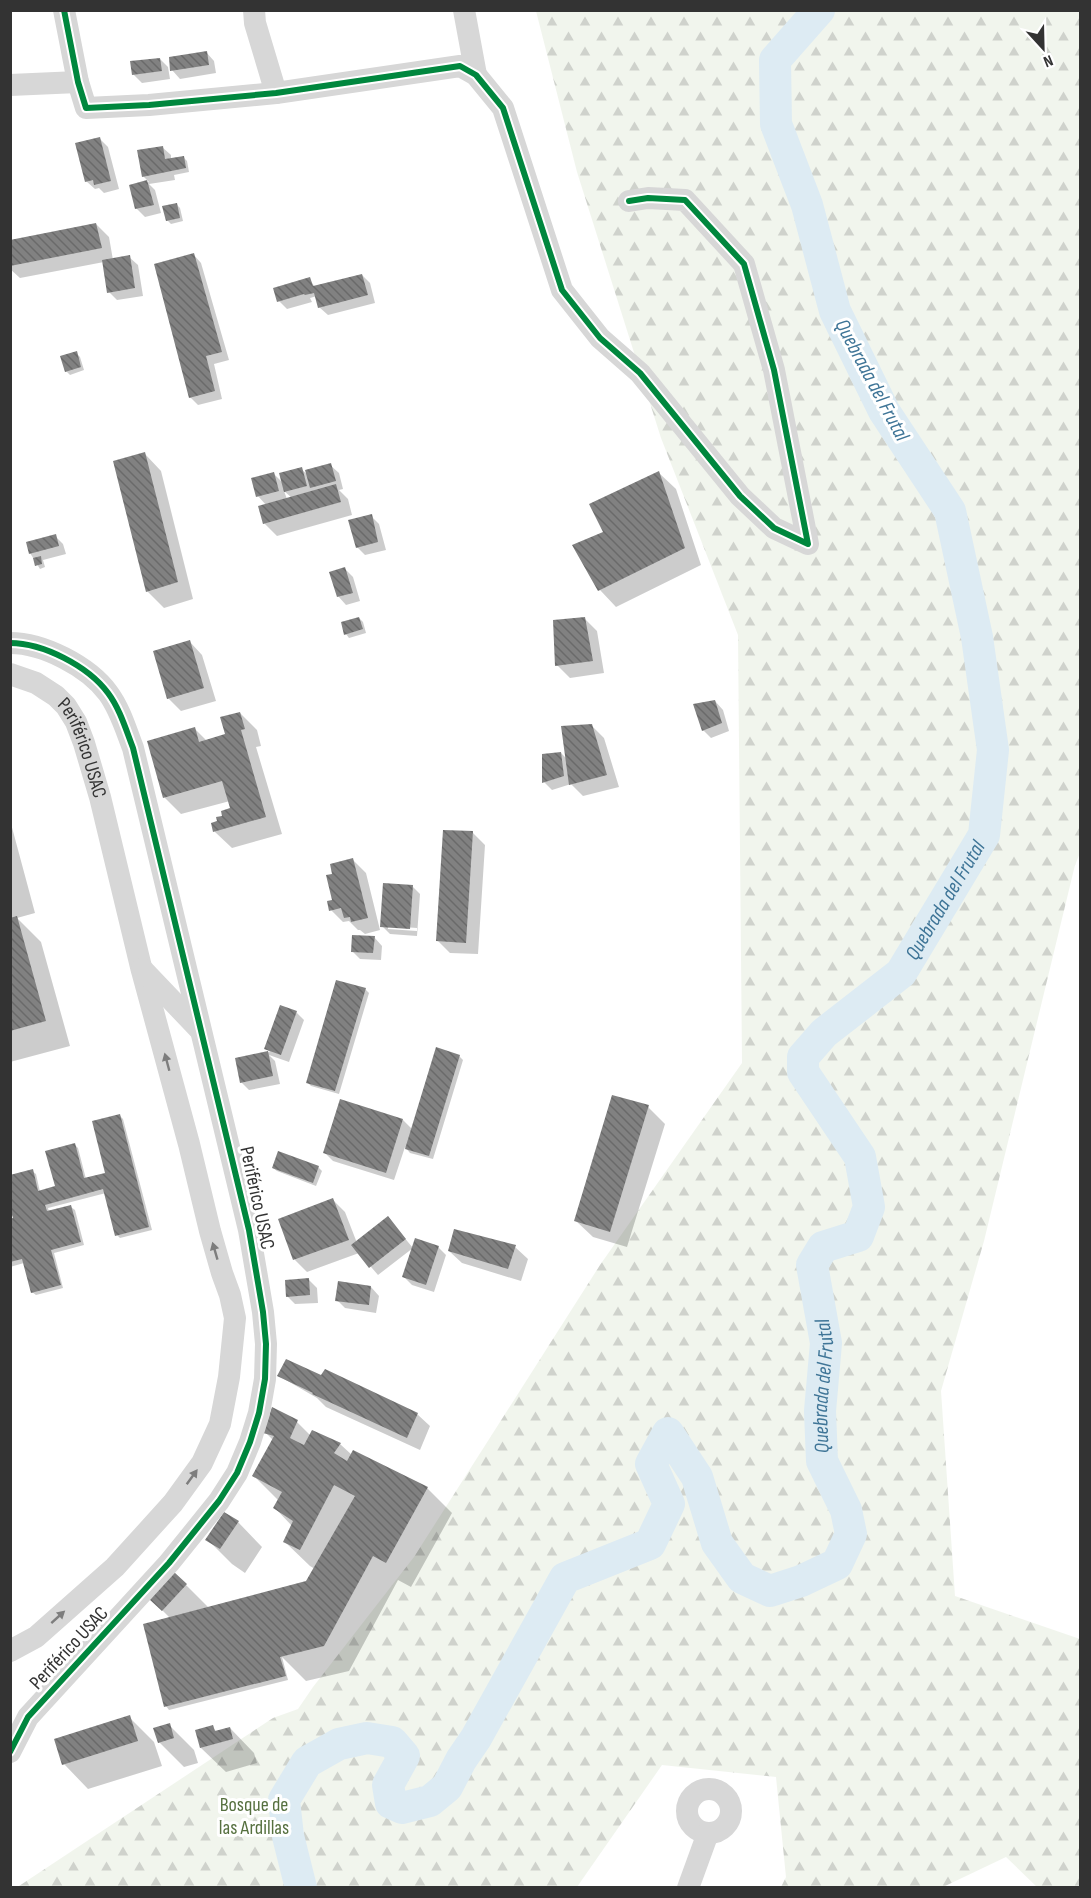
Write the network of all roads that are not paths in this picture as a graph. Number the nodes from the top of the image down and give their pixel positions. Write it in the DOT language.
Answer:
graph roads {
  1 [pos="64,10"];
  2 [pos="254,10"];
  3 [pos="464,10"];
  4 [pos="476,75"];
  5 [pos="78,82"];
  6 [pos="10,85"];
  7 [pos="276,93"];
  8 [pos="629,201"];
  9 [pos="10,643"];
  10 [pos="10,674"];
  11 [pos="141,968"];
  12 [pos="201,1031"];
  13 [pos="249,1230"];
  14 [pos="230,1295"];
  15 [pos="10,1651"];
  16 [pos="10,1752"];
  17 [pos="708,1833"];
  18 [pos="688,1887"];
  1 -- 5 [label="street"];
  2 -- 7 [label="street"];
  3 -- 4 [label="street"];
  4 -- 7 [label="street"];
  4 -- 8 [label="street"];
  5 -- 6 [label="street"];
  5 -- 7 [label="street"];
  9 -- 12 [label="street, Periférico USAC"];
  10 -- 11 [label="street, Periférico USAC"];
  11 -- 12 [label="street"];
  14 -- 11 [label="street, Periférico USAC, one-way"];
  12 -- 13 [label="street, Periférico USAC"];
  13 -- 14 [label="street"];
  13 -- 16 [label="street, Periférico USAC"];
  15 -- 14 [label="street, Periférico USAC, one-way"];
  17 -- 18 [label="street"];
}
